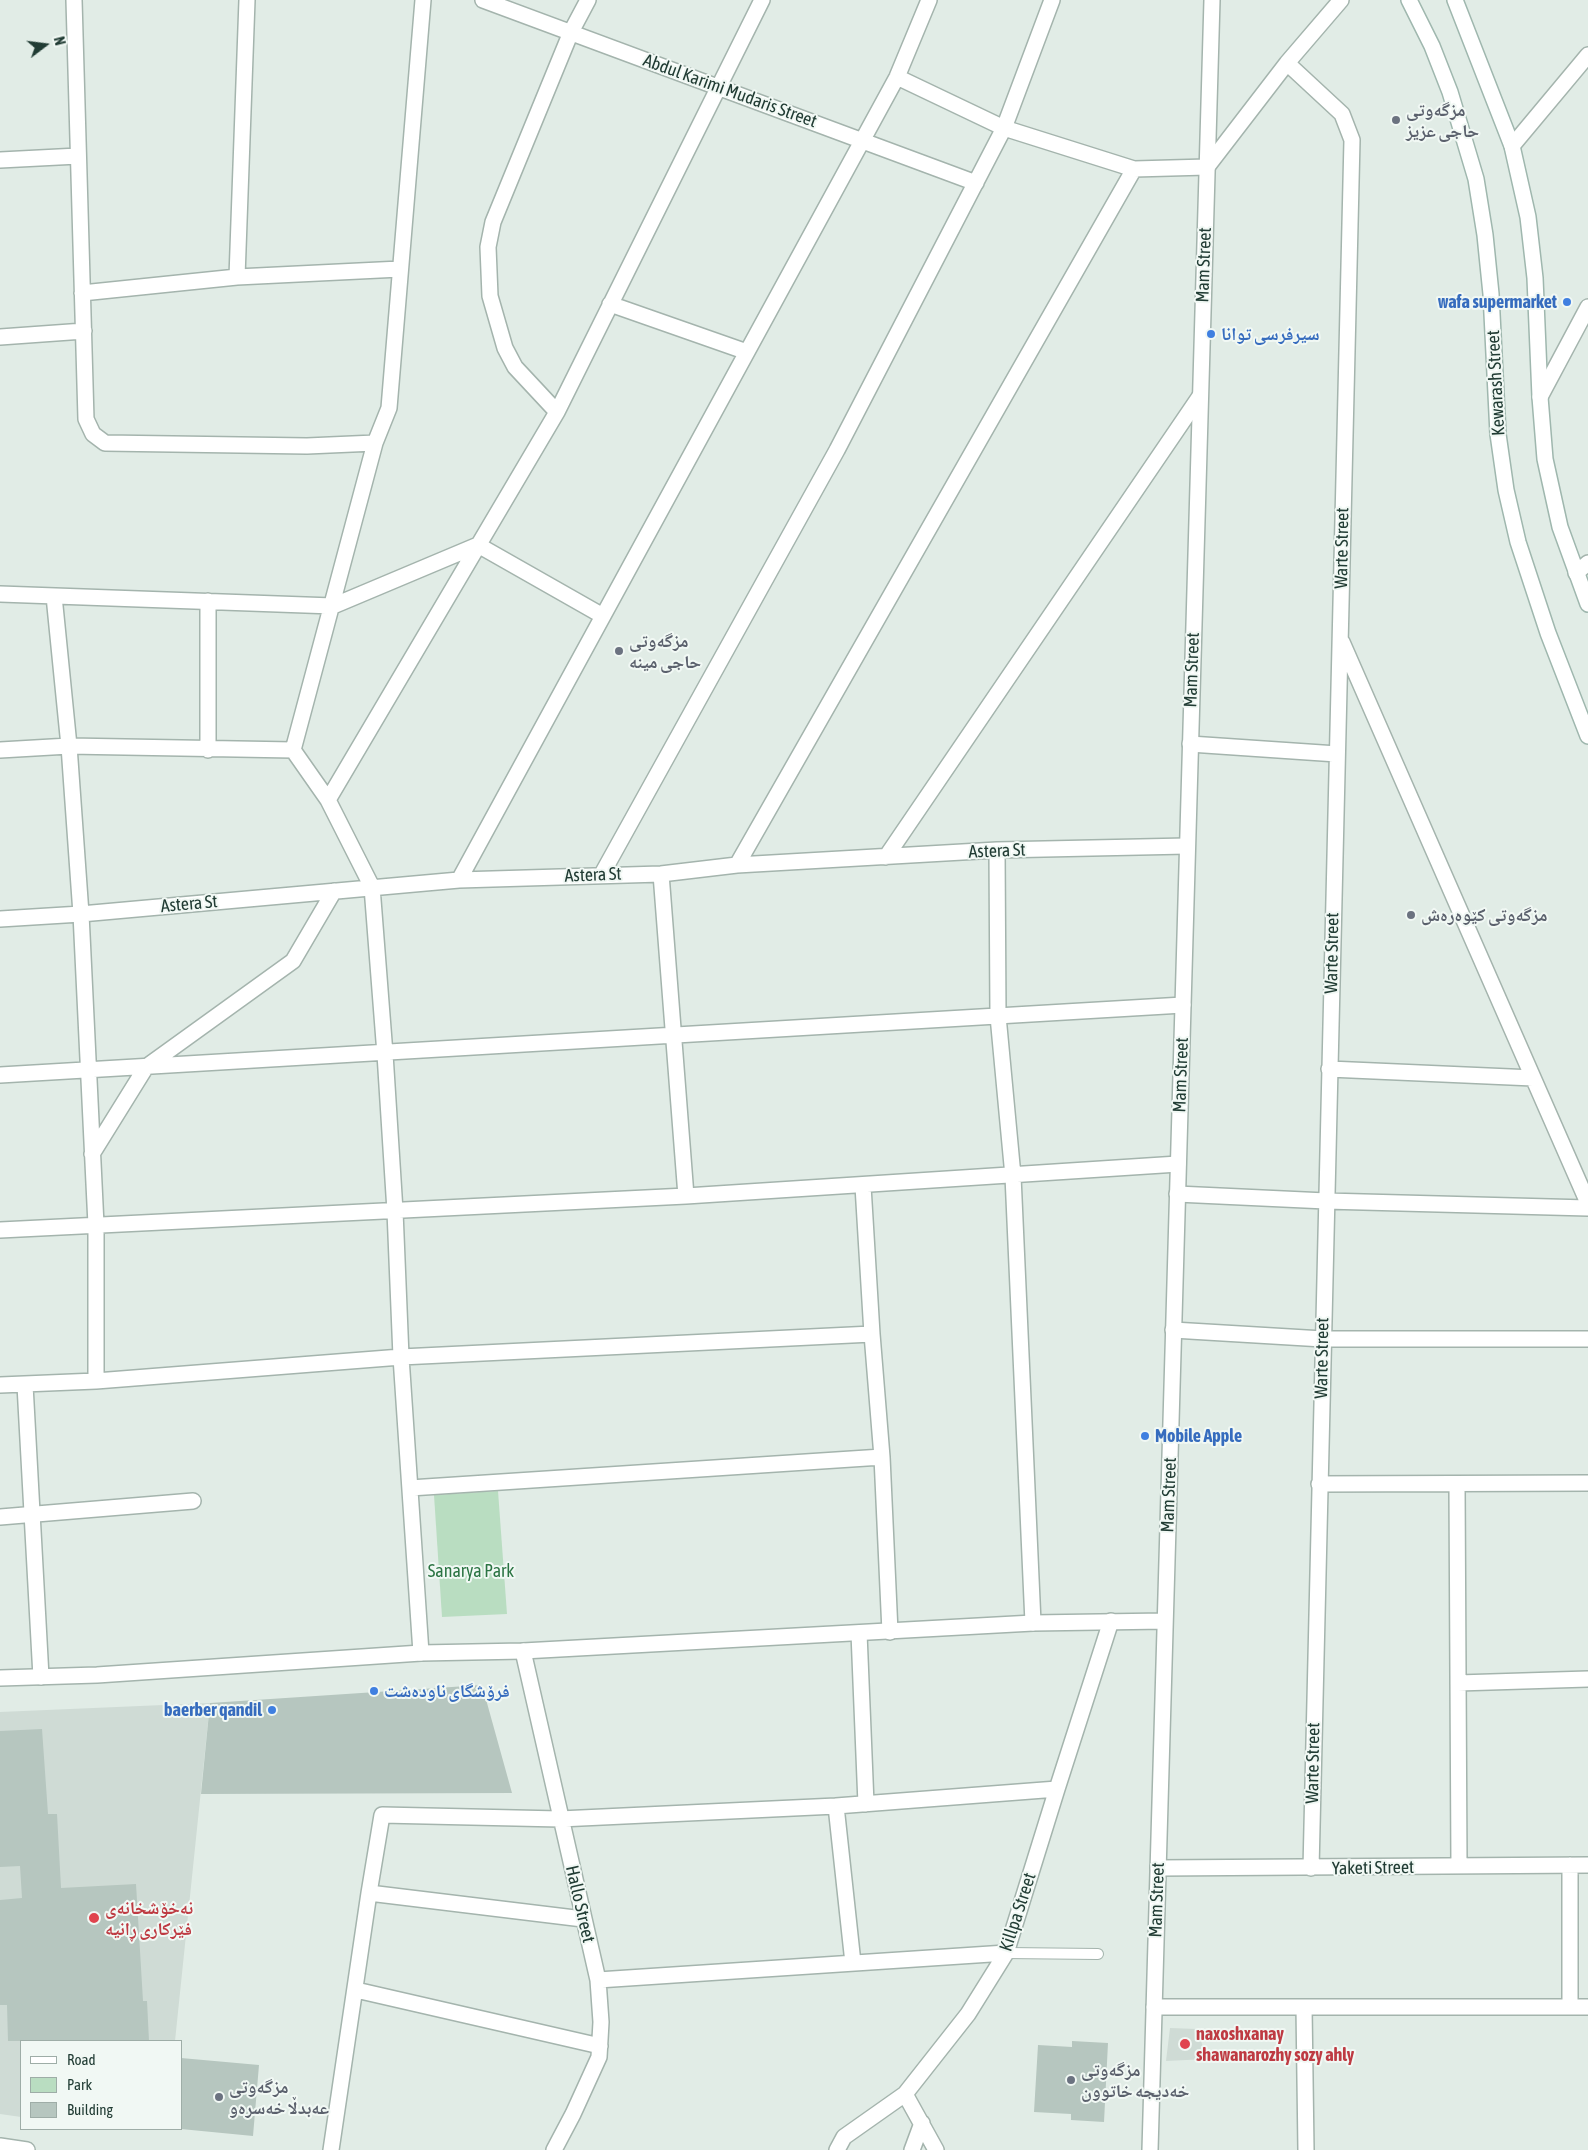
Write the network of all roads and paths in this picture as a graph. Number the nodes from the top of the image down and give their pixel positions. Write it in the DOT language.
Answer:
graph roads {
  1 [pos="74,0"];
  2 [pos="247,0"];
  3 [pos="422,0"];
  4 [pos="483,0"];
  5 [pos="588,0"];
  6 [pos="762,0"];
  7 [pos="929,0"];
  8 [pos="1052,0"];
  9 [pos="1212,0"];
  10 [pos="1341,0"];
  11 [pos="1409,0"];
  12 [pos="1455,0"];
  13 [pos="571,32"];
  14 [pos="1588,54"];
  15 [pos="1287,63"];
  16 [pos="896,77"];
  17 [pos="718,87"];
  18 [pos="1004,128"];
  19 [pos="862,140"];
  20 [pos="1512,146"];
  21 [pos="78,156"];
  22 [pos="0,160"];
  23 [pos="1207,167"];
  24 [pos="1134,169"];
  25 [pos="976,183"];
  26 [pos="400,269"];
  27 [pos="237,277"];
  28 [pos="82,293"];
  29 [pos="610,304"];
  30 [pos="1588,307"];
  31 [pos="84,330"];
  32 [pos="0,337"];
  33 [pos="747,352"];
  34 [pos="1200,396"];
  35 [pos="1540,397"];
  36 [pos="557,412"];
  37 [pos="375,443"];
  38 [pos="478,545"];
  39 [pos="1588,563"];
  40 [pos="1576,573"];
  41 [pos="0,594"];
  42 [pos="54,596"];
  43 [pos="208,601"];
  44 [pos="1588,604"];
  45 [pos="333,606"];
  46 [pos="603,616"];
  47 [pos="1340,639"];
  48 [pos="1588,736"];
  49 [pos="1190,744"];
  50 [pos="69,746"];
  51 [pos="0,750"];
  52 [pos="208,750"];
  53 [pos="293,750"];
  54 [pos="1337,754"];
  55 [pos="328,800"];
  56 [pos="1187,846"];
  57 [pos="997,850"];
  58 [pos="886,857"];
  59 [pos="737,865"];
  60 [pos="602,874"];
  61 [pos="661,874"];
  62 [pos="460,880"];
  63 [pos="372,887"];
  64 [pos="334,891"];
  65 [pos="81,914"];
  66 [pos="0,919"];
  67 [pos="1183,1004"];
  68 [pos="998,1016"];
  69 [pos="673,1036"];
  70 [pos="385,1054"];
  71 [pos="146,1067"];
  72 [pos="87,1069"];
  73 [pos="1329,1069"];
  74 [pos="0,1075"];
  75 [pos="1533,1078"];
  76 [pos="92,1154"];
  77 [pos="1178,1164"];
  78 [pos="1013,1176"];
  79 [pos="863,1186"];
  80 [pos="1177,1194"];
  81 [pos="686,1196"];
  82 [pos="1326,1201"];
  83 [pos="1588,1203"];
  84 [pos="1588,1208"];
  85 [pos="395,1211"];
  86 [pos="96,1225"];
  87 [pos="0,1230"];
  88 [pos="1174,1330"];
  89 [pos="872,1334"];
  90 [pos="1322,1339"];
  91 [pos="1588,1339"];
  92 [pos="401,1357"];
  93 [pos="96,1380"];
  94 [pos="0,1385"];
  95 [pos="25,1385"];
  96 [pos="882,1457"];
  97 [pos="1588,1483"];
  98 [pos="1319,1484"];
  99 [pos="1457,1484"];
  100 [pos="410,1488"];
  101 [pos="193,1500"];
  102 [pos="32,1516"];
  103 [pos="0,1517"];
  104 [pos="1112,1621"];
  105 [pos="1165,1621"];
  106 [pos="1033,1623"];
  107 [pos="890,1632"];
  108 [pos="859,1633"];
  109 [pos="523,1651"];
  110 [pos="421,1653"];
  111 [pos="41,1677"];
  112 [pos="0,1678"];
  113 [pos="1588,1679"];
  114 [pos="1458,1683"];
  115 [pos="1057,1789"];
  116 [pos="866,1804"];
  117 [pos="836,1806"];
  118 [pos="560,1819"];
  119 [pos="1570,1865"];
  120 [pos="1588,1865"];
  121 [pos="1459,1866"];
  122 [pos="1158,1868"];
  123 [pos="1310,1868"];
  124 [pos="369,1893"];
  125 [pos="583,1920"];
  126 [pos="1006,1953"];
  127 [pos="1098,1954"];
  128 [pos="853,1963"];
  129 [pos="598,1980"];
  130 [pos="356,1990"];
  131 [pos="1154,2007"];
  132 [pos="1304,2007"];
  133 [pos="1570,2007"];
  134 [pos="1588,2007"];
  135 [pos="600,2046"];
  136 [pos="905,2094"];
  137 [pos="922,2123"];
  138 [pos="0,2146"];
  139 [pos="27,2150"];
  140 [pos="331,2150"];
  141 [pos="554,2150"];
  142 [pos="837,2150"];
  143 [pos="912,2150"];
  144 [pos="936,2150"];
  145 [pos="1150,2150"];
  146 [pos="1306,2150"];
  1 -- 21 [label="street"];
  2 -- 27 [label="street"];
  3 -- 26 [label="street"];
  4 -- 13 [label="street, Abdul Karimi Mudaris Street"];
  5 -- 13 [label="street"];
  6 -- 17 [label="street"];
  7 -- 16 [label="street"];
  8 -- 18 [label="street"];
  9 -- 23 [label="street, Mam Street"];
  10 -- 15 [label="street"];
  11 -- 48 [label="street, Kewarash Street"];
  12 -- 20 [label="street"];
  13 -- 17 [label="street, Abdul Karimi Mudaris Street"];
  13 -- 36 [label="street"];
  14 -- 20 [label="street"];
  15 -- 23 [label="street"];
  15 -- 47 [label="street, Warte Street"];
  16 -- 18 [label="street"];
  16 -- 19 [label="street"];
  17 -- 19 [label="street, Abdul Karimi Mudaris Street"];
  17 -- 29 [label="street"];
  18 -- 24 [label="street"];
  18 -- 25 [label="street"];
  19 -- 25 [label="street, Abdul Karimi Mudaris Street"];
  19 -- 33 [label="street"];
  20 -- 35 [label="street"];
  21 -- 22 [label="street"];
  21 -- 28 [label="street"];
  23 -- 24 [label="street"];
  23 -- 34 [label="street, Mam Street"];
  24 -- 59 [label="street"];
  25 -- 60 [label="street"];
  26 -- 27 [label="street"];
  26 -- 37 [label="street"];
  27 -- 28 [label="street"];
  28 -- 31 [label="street"];
  29 -- 33 [label="street"];
  29 -- 36 [label="street"];
  30 -- 35 [label="street"];
  31 -- 32 [label="street"];
  31 -- 37 [label="street"];
  33 -- 46 [label="street"];
  34 -- 49 [label="street, Mam Street"];
  34 -- 58 [label="street"];
  35 -- 40 [label="street"];
  36 -- 38 [label="street"];
  37 -- 45 [label="street"];
  38 -- 45 [label="street"];
  38 -- 46 [label="street"];
  38 -- 55 [label="street"];
  39 -- 40 [label="street"];
  40 -- 44 [label="street"];
  41 -- 42 [label="street"];
  42 -- 43 [label="street"];
  42 -- 50 [label="street"];
  43 -- 45 [label="street"];
  43 -- 52 [label="street"];
  45 -- 53 [label="street"];
  46 -- 62 [label="street"];
  47 -- 54 [label="street, Warte Street"];
  47 -- 75 [label="street"];
  49 -- 54 [label="street"];
  49 -- 56 [label="street, Mam Street"];
  50 -- 51 [label="street"];
  50 -- 52 [label="street"];
  50 -- 65 [label="street"];
  52 -- 53 [label="street"];
  53 -- 55 [label="street"];
  54 -- 73 [label="street, Warte Street"];
  55 -- 63 [label="street"];
  56 -- 57 [label="street, Astera St"];
  56 -- 67 [label="street, Mam Street"];
  57 -- 58 [label="street, Astera St"];
  57 -- 68 [label="street"];
  58 -- 59 [label="street, Astera St"];
  59 -- 61 [label="street, Astera St"];
  60 -- 61 [label="street, Astera St"];
  60 -- 62 [label="street, Astera St"];
  61 -- 69 [label="street"];
  62 -- 63 [label="street, Astera St"];
  63 -- 64 [label="street, Astera St"];
  63 -- 70 [label="street"];
  64 -- 65 [label="street, Astera St"];
  64 -- 71 [label="street"];
  65 -- 66 [label="street, Astera St"];
  65 -- 72 [label="street"];
  67 -- 68 [label="street"];
  67 -- 77 [label="street, Mam Street"];
  68 -- 69 [label="street"];
  68 -- 78 [label="street"];
  69 -- 70 [label="street"];
  69 -- 81 [label="street"];
  70 -- 71 [label="street"];
  70 -- 85 [label="street"];
  71 -- 72 [label="street"];
  71 -- 76 [label="street"];
  72 -- 74 [label="street"];
  72 -- 76 [label="street"];
  73 -- 75 [label="street"];
  73 -- 82 [label="street, Warte Street"];
  75 -- 83 [label="street"];
  76 -- 86 [label="street"];
  77 -- 78 [label="street"];
  77 -- 80 [label="street, Mam Street"];
  78 -- 79 [label="street"];
  78 -- 106 [label="street"];
  79 -- 81 [label="street"];
  79 -- 89 [label="street"];
  80 -- 82 [label="street"];
  80 -- 88 [label="street, Mam Street"];
  81 -- 85 [label="street"];
  82 -- 84 [label="street"];
  82 -- 90 [label="street, Warte Street"];
  85 -- 86 [label="street"];
  85 -- 92 [label="street"];
  86 -- 87 [label="street"];
  86 -- 93 [label="street"];
  88 -- 90 [label="street"];
  88 -- 105 [label="street, Mam Street"];
  89 -- 92 [label="street"];
  89 -- 96 [label="street"];
  90 -- 91 [label="street"];
  90 -- 98 [label="street, Warte Street"];
  92 -- 93 [label="street"];
  92 -- 100 [label="street"];
  93 -- 95 [label="street"];
  94 -- 95 [label="street"];
  95 -- 102 [label="street"];
  96 -- 100 [label="street"];
  96 -- 107 [label="street"];
  97 -- 99 [label="street"];
  98 -- 99 [label="street"];
  98 -- 123 [label="street, Warte Street"];
  99 -- 114 [label="street"];
  100 -- 110 [label="street"];
  101 -- 102 [label="street"];
  102 -- 103 [label="street"];
  102 -- 111 [label="street"];
  104 -- 105 [label="street"];
  104 -- 106 [label="street"];
  104 -- 115 [label="street, Killpa Street"];
  105 -- 122 [label="street, Mam Street"];
  106 -- 107 [label="street"];
  107 -- 108 [label="street"];
  108 -- 109 [label="street"];
  108 -- 116 [label="street"];
  109 -- 110 [label="street"];
  109 -- 118 [label="street, Hallo Street"];
  110 -- 111 [label="street"];
  111 -- 112 [label="street"];
  113 -- 114 [label="street"];
  114 -- 121 [label="street"];
  115 -- 116 [label="street"];
  115 -- 126 [label="street, Killpa Street"];
  116 -- 117 [label="street"];
  117 -- 118 [label="street"];
  117 -- 128 [label="street"];
  118 -- 124 [label="street"];
  118 -- 125 [label="street, Hallo Street"];
  119 -- 120 [label="street, Yaketi Street"];
  119 -- 121 [label="street, Yaketi Street"];
  119 -- 133 [label="street"];
  121 -- 123 [label="street, Yaketi Street"];
  122 -- 123 [label="street, Yaketi Street"];
  122 -- 131 [label="street, Mam Street"];
  124 -- 125 [label="street"];
  124 -- 130 [label="street"];
  125 -- 129 [label="street, Hallo Street"];
  126 -- 127 [label="lane"];
  126 -- 128 [label="street"];
  126 -- 136 [label="street, Killpa Street"];
  128 -- 129 [label="street"];
  129 -- 135 [label="street, Hallo Street"];
  130 -- 135 [label="street"];
  130 -- 140 [label="street"];
  131 -- 132 [label="street"];
  131 -- 145 [label="street, Mam Street"];
  132 -- 133 [label="street"];
  132 -- 146 [label="street"];
  133 -- 134 [label="street"];
  135 -- 141 [label="street, Hallo Street"];
  136 -- 137 [label="street"];
  136 -- 142 [label="street, Killpa Street"];
  137 -- 143 [label="street"];
  137 -- 144 [label="street"];
  138 -- 139 [label="street"];
}
